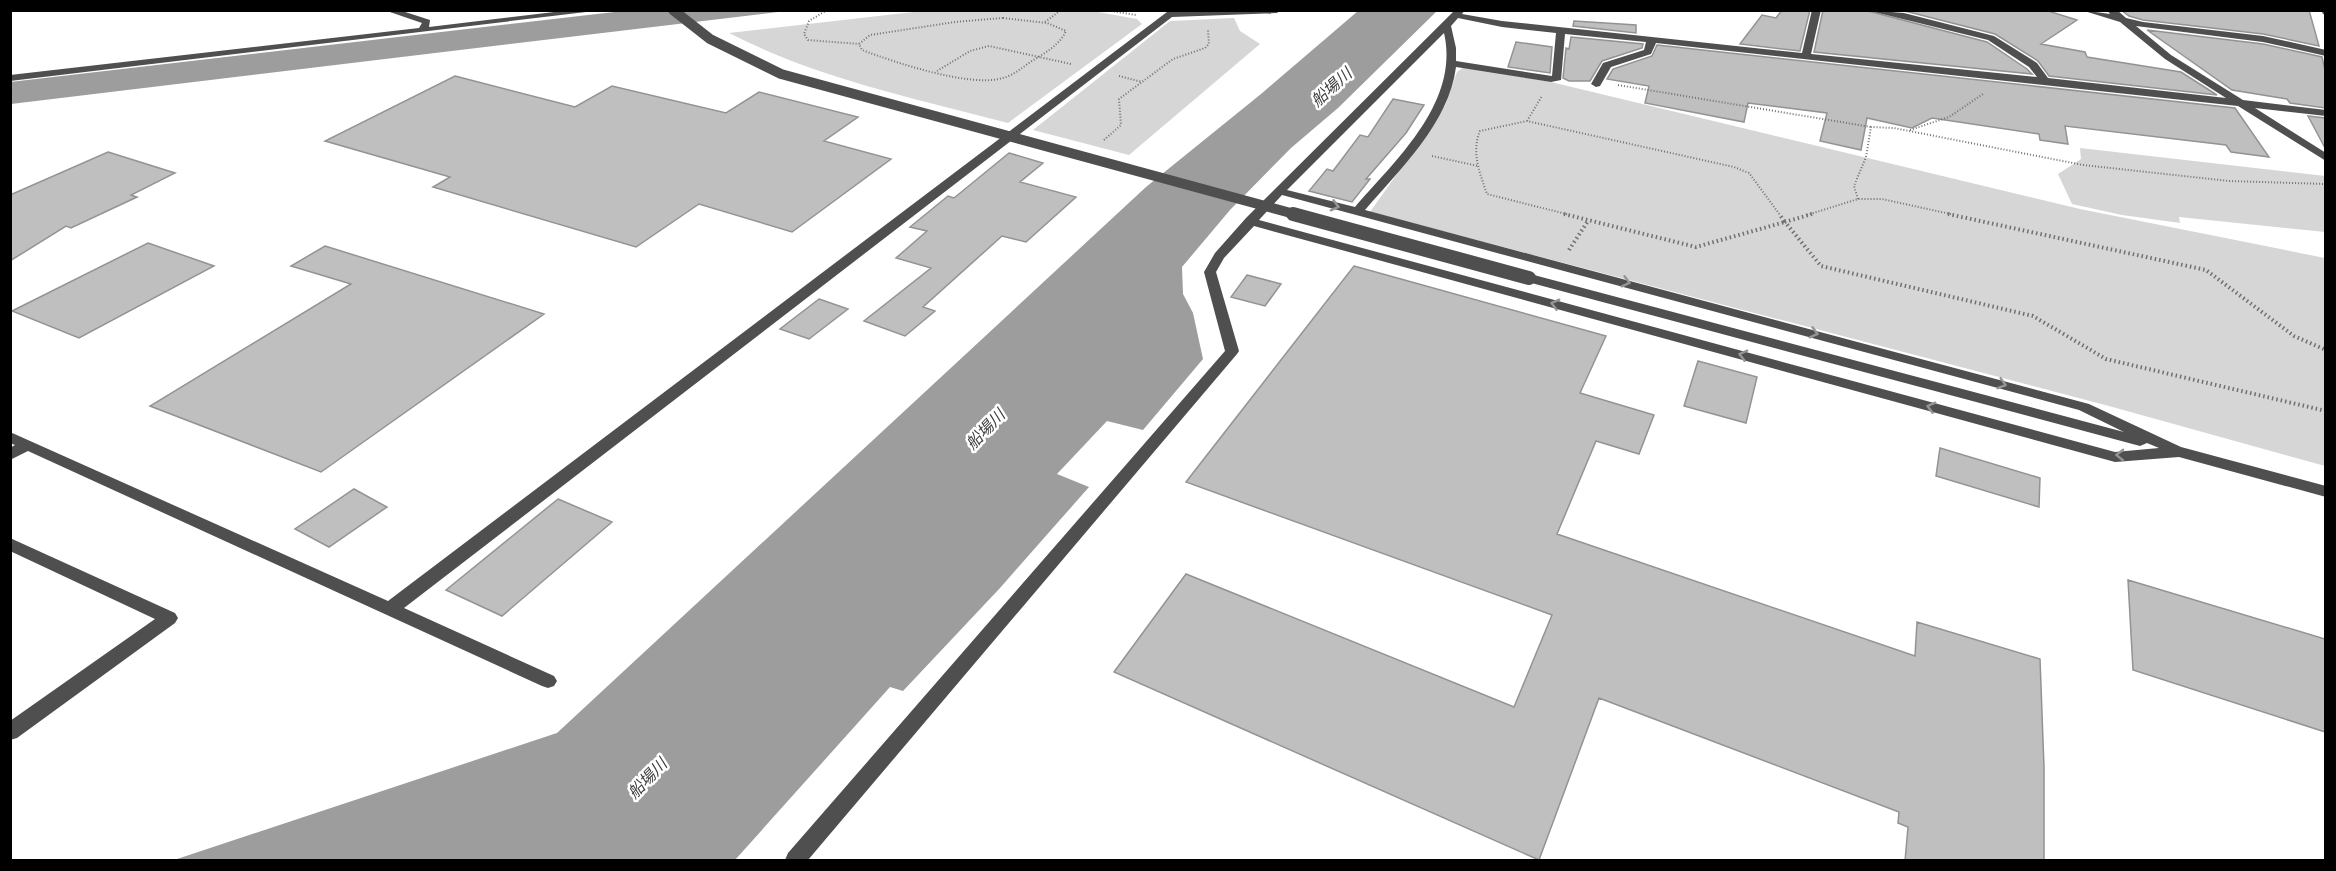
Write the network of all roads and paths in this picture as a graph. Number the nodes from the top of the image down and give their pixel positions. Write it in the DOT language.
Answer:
graph roads {
  1 [pos="388,10"];
  2 [pos="599,10"];
  3 [pos="673,10"];
  4 [pos="827,10"];
  5 [pos="1061,10"];
  6 [pos="1277,10"];
  7 [pos="1817,10"];
  8 [pos="1870,10"];
  9 [pos="2085,10"];
  10 [pos="2111,10"];
  11 [pos="1458,13"];
  12 [pos="1205,14"];
  13 [pos="2121,21"];
  14 [pos="1044,23"];
  15 [pos="1447,27"];
  16 [pos="1562,30"];
  17 [pos="422,31"];
  18 [pos="1652,40"];
  19 [pos="859,44"];
  20 [pos="2325,53"];
  21 [pos="1039,56"];
  22 [pos="1806,56"];
  23 [pos="1451,63"];
  24 [pos="1096,70"];
  25 [pos="938,71"];
  26 [pos="1998,76"];
  27 [pos="10,78"];
  28 [pos="1551,79"];
  29 [pos="2045,81"];
  30 [pos="1142,82"];
  31 [pos="1596,84"];
  32 [pos="2237,102"];
  33 [pos="2325,113"];
  34 [pos="1527,121"];
  35 [pos="1871,127"];
  36 [pos="1907,131"];
  37 [pos="1099,143"];
  38 [pos="1407,151"];
  39 [pos="2325,158"];
  40 [pos="1478,166"];
  41 [pos="2325,184"];
  42 [pos="1279,191"];
  43 [pos="1858,199"];
  44 [pos="1357,212"];
  45 [pos="1250,221"];
  46 [pos="1588,221"];
  47 [pos="1785,222"];
  48 [pos="1559,264"];
  49 [pos="2325,350"];
  50 [pos="2325,411"];
  51 [pos="10,437"];
  52 [pos="28,445"];
  53 [pos="2178,452"];
  54 [pos="10,455"];
  55 [pos="2325,492"];
  56 [pos="10,544"];
  57 [pos="390,609"];
  58 [pos="548,681"];
  59 [pos="10,732"];
  60 [pos="795,861"];
  1 -- 17 [label="street"];
  2 -- 17 [label="street"];
  3 -- 53 [label="street, bridge"];
  4 -- 19 [label="path"];
  5 -- 14 [label="path"];
  6 -- 12 [label="street"];
  7 -- 22 [label="street"];
  8 -- 29 [label="street"];
  9 -- 13 [label="street"];
  10 -- 13 [label="street"];
  11 -- 15 [label="street"];
  11 -- 16 [label="street"];
  12 -- 24 [label="street"];
  12 -- 30 [label="path"];
  13 -- 20 [label="street"];
  13 -- 32 [label="street"];
  14 -- 19 [label="path"];
  14 -- 21 [label="path"];
  15 -- 23 [label="street"];
  15 -- 42 [label="street"];
  16 -- 18 [label="street"];
  16 -- 28 [label="street"];
  17 -- 27 [label="street"];
  18 -- 22 [label="street"];
  18 -- 31 [label="street"];
  19 -- 25 [label="path"];
  21 -- 24 [label="path"];
  21 -- 25 [label="path"];
  21 -- 25 [label="path"];
  22 -- 26 [label="street"];
  23 -- 28 [label="street"];
  23 -- 38 [label="street"];
  24 -- 30 [label="path"];
  24 -- 57 [label="street"];
  26 -- 29 [label="street"];
  26 -- 36 [label="path"];
  28 -- 34 [label="path"];
  29 -- 32 [label="street"];
  30 -- 37 [label="path"];
  31 -- 35 [label="path"];
  32 -- 33 [label="street"];
  32 -- 39 [label="street"];
  34 -- 40 [label="path"];
  34 -- 47 [label="path"];
  35 -- 36 [label="path"];
  35 -- 43 [label="path"];
  36 -- 41 [label="path"];
  38 -- 40 [label="path"];
  38 -- 44 [label="street"];
  40 -- 46 [label="path"];
  42 -- 44 [label="street, one-way"];
  42 -- 45 [label="street"];
  43 -- 47 [label="path"];
  43 -- 49 [label="path"];
  44 -- 48 [label="street"];
  53 -- 45 [label="street, one-way"];
  45 -- 60 [label="street"];
  46 -- 47 [label="path"];
  46 -- 48 [label="path"];
  47 -- 50 [label="path"];
  48 -- 53 [label="street, one-way"];
  51 -- 52 [label="street"];
  52 -- 54 [label="street"];
  52 -- 57 [label="street"];
  53 -- 55 [label="street"];
  56 -- 59 [label="street"];
  57 -- 58 [label="street"];
}
